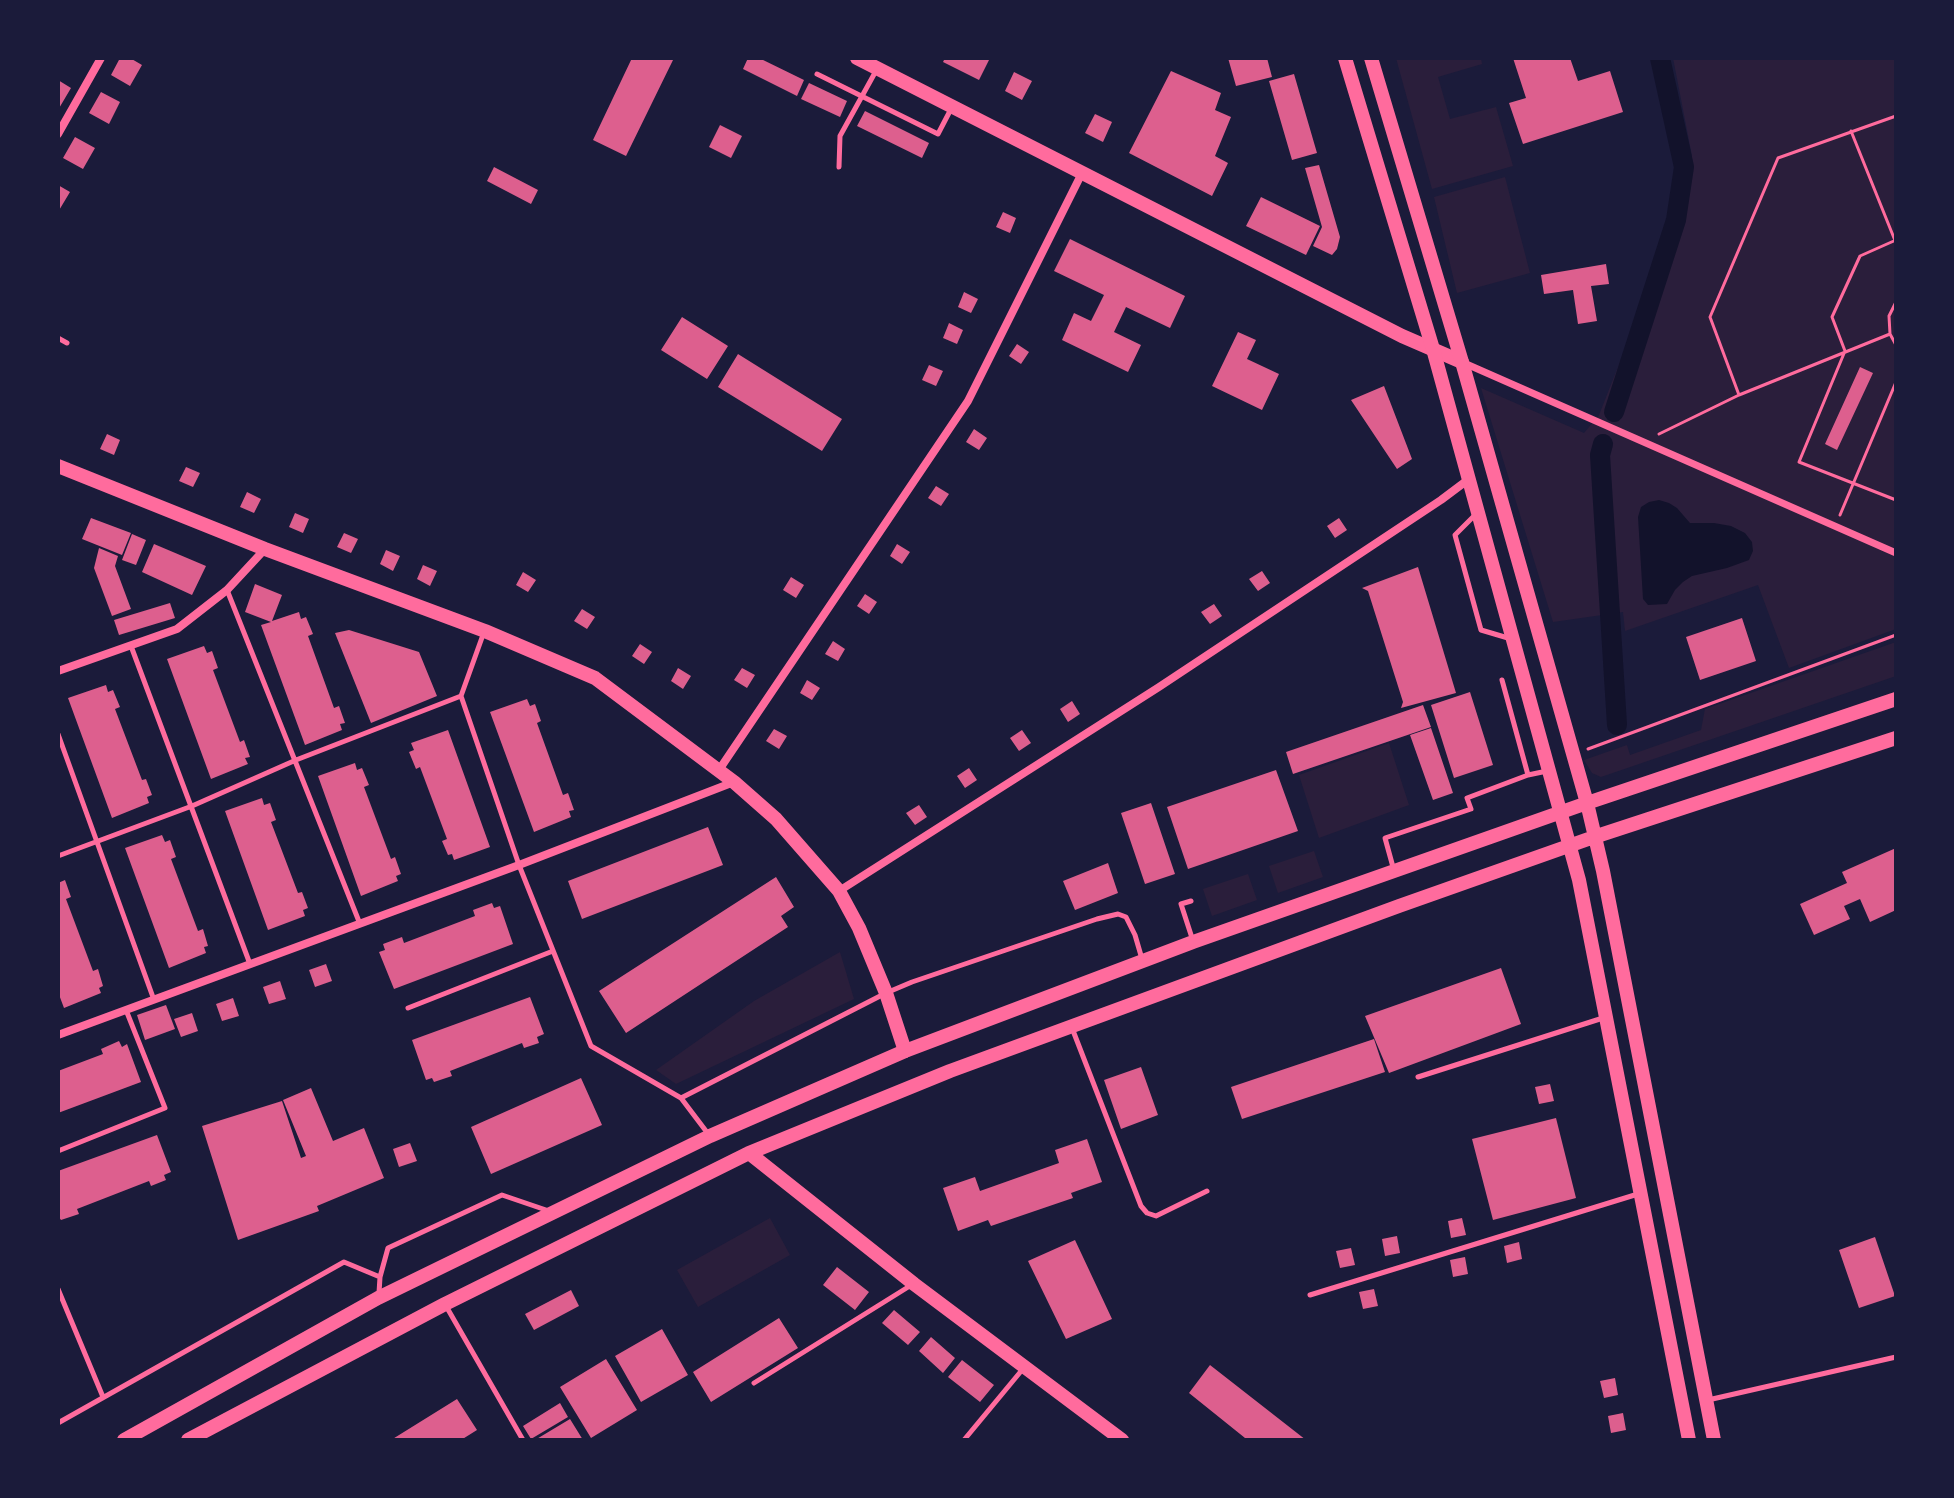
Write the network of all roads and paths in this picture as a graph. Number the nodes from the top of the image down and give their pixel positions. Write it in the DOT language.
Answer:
graph roads {
  1 [pos="101,58"];
  2 [pos="857,58"];
  3 [pos="1345,58"];
  4 [pos="1371,58"];
  5 [pos="877,68"];
  6 [pos="817,74"];
  7 [pos="862,97"];
  8 [pos="952,106"];
  9 [pos="1896,116"];
  10 [pos="1851,131"];
  11 [pos="58,134"];
  12 [pos="839,167"];
  13 [pos="1082,173"];
  14 [pos="1896,241"];
  15 [pos="1896,302"];
  16 [pos="1890,334"];
  17 [pos="58,338"];
  18 [pos="67,343"];
  19 [pos="1896,345"];
  20 [pos="1433,349"];
  21 [pos="1845,351"];
  22 [pos="1462,362"];
  23 [pos="1896,382"];
  24 [pos="1739,395"];
  25 [pos="1641,442"];
  26 [pos="58,466"];
  27 [pos="1469,479"];
  28 [pos="1854,483"];
  29 [pos="1896,500"];
  30 [pos="1478,512"];
  31 [pos="1835,527"];
  32 [pos="265,549"];
  33 [pos="1896,553"];
  34 [pos="227,590"];
  35 [pos="485,631"];
  36 [pos="1896,635"];
  37 [pos="1513,640"];
  38 [pos="131,645"];
  39 [pos="58,671"];
  40 [pos="1502,680"];
  41 [pos="461,696"];
  42 [pos="1896,699"];
  43 [pos="58,734"];
  44 [pos="1896,738"];
  45 [pos="1573,754"];
  46 [pos="296,760"];
  47 [pos="719,770"];
  48 [pos="1549,771"];
  49 [pos="1528,775"];
  50 [pos="734,782"];
  51 [pos="1587,803"];
  52 [pos="192,806"];
  53 [pos="1562,813"];
  54 [pos="1594,837"];
  55 [pos="97,841"];
  56 [pos="1570,846"];
  57 [pos="58,856"];
  58 [pos="519,865"];
  59 [pos="1395,872"];
  60 [pos="839,891"];
  61 [pos="1191,901"];
  62 [pos="360,924"];
  63 [pos="1193,942"];
  64 [pos="553,951"];
  65 [pos="1142,961"];
  66 [pos="250,964"];
  67 [pos="886,993"];
  68 [pos="154,1000"];
  69 [pos="408,1008"];
  70 [pos="126,1010"];
  71 [pos="1606,1017"];
  72 [pos="1071,1027"];
  73 [pos="58,1035"];
  74 [pos="905,1051"];
  75 [pos="1418,1077"];
  76 [pos="681,1098"];
  77 [pos="710,1136"];
  78 [pos="58,1151"];
  79 [pos="749,1153"];
  80 [pos="1207,1191"];
  81 [pos="1642,1193"];
  82 [pos="552,1212"];
  83 [pos="380,1277"];
  84 [pos="914,1284"];
  85 [pos="58,1289"];
  86 [pos="1310,1295"];
  87 [pos="378,1298"];
  88 [pos="445,1304"];
  89 [pos="1896,1357"];
  90 [pos="1026,1366"];
  91 [pos="754,1383"];
  92 [pos="103,1397"];
  93 [pos="1707,1400"];
  94 [pos="58,1423"];
  95 [pos="192,1439"];
  96 [pos="124,1440"];
  97 [pos="523,1440"];
  98 [pos="964,1440"];
  99 [pos="1122,1440"];
  100 [pos="1689,1440"];
  101 [pos="1714,1440"];
  1 -- 11 [label="street"];
  2 -- 5 [label="main road"];
  3 -- 20 [label="main road"];
  4 -- 22 [label="main road"];
  5 -- 7 [label="lane"];
  5 -- 8 [label="main road"];
  6 -- 7 [label="lane"];
  7 -- 8 [label="lane"];
  7 -- 12 [label="lane"];
  8 -- 13 [label="main road"];
  9 -- 10 [label="path"];
  10 -- 14 [label="path"];
  10 -- 24 [label="path"];
  13 -- 20 [label="main road"];
  13 -- 47 [label="street"];
  14 -- 21 [label="path"];
  15 -- 16 [label="path"];
  16 -- 19 [label="path"];
  16 -- 21 [label="path"];
  17 -- 18 [label="lane"];
  20 -- 22 [label="main road"];
  20 -- 27 [label="main road"];
  21 -- 24 [label="path"];
  21 -- 28 [label="path"];
  22 -- 25 [label="street"];
  22 -- 45 [label="main road"];
  23 -- 28 [label="path"];
  24 -- 25 [label="path"];
  25 -- 31 [label="street"];
  26 -- 32 [label="main road"];
  27 -- 30 [label="main road"];
  27 -- 60 [label="street"];
  28 -- 29 [label="path"];
  28 -- 31 [label="path"];
  30 -- 37 [label="main road"];
  30 -- 37 [label="lane"];
  31 -- 33 [label="street"];
  32 -- 34 [label="street"];
  32 -- 35 [label="main road"];
  34 -- 38 [label="street"];
  34 -- 46 [label="lane"];
  35 -- 41 [label="lane"];
  35 -- 47 [label="main road"];
  36 -- 45 [label="path"];
  37 -- 48 [label="main road"];
  38 -- 39 [label="street"];
  38 -- 52 [label="lane"];
  40 -- 49 [label="lane"];
  41 -- 46 [label="lane"];
  41 -- 58 [label="lane"];
  42 -- 51 [label="main road"];
  43 -- 55 [label="lane"];
  44 -- 54 [label="main road"];
  45 -- 51 [label="main road"];
  46 -- 52 [label="lane"];
  46 -- 62 [label="lane"];
  47 -- 50 [label="main road"];
  48 -- 49 [label="lane"];
  48 -- 53 [label="main road"];
  49 -- 59 [label="lane"];
  50 -- 58 [label="street"];
  50 -- 60 [label="main road"];
  51 -- 53 [label="main road"];
  51 -- 54 [label="main road"];
  52 -- 55 [label="lane"];
  52 -- 66 [label="lane"];
  53 -- 56 [label="main road"];
  53 -- 59 [label="main road"];
  54 -- 56 [label="main road"];
  54 -- 93 [label="main road"];
  55 -- 57 [label="lane"];
  55 -- 68 [label="lane"];
  56 -- 71 [label="main road"];
  56 -- 72 [label="main road"];
  58 -- 62 [label="street"];
  58 -- 64 [label="lane"];
  59 -- 63 [label="main road"];
  60 -- 67 [label="main road"];
  61 -- 63 [label="lane"];
  62 -- 66 [label="street"];
  63 -- 65 [label="main road"];
  64 -- 69 [label="lane"];
  64 -- 76 [label="lane"];
  65 -- 67 [label="lane"];
  65 -- 74 [label="main road"];
  66 -- 68 [label="street"];
  67 -- 74 [label="main road"];
  67 -- 76 [label="lane"];
  68 -- 70 [label="street"];
  70 -- 73 [label="street"];
  70 -- 78 [label="lane"];
  71 -- 75 [label="lane"];
  71 -- 81 [label="main road"];
  72 -- 79 [label="main road"];
  72 -- 80 [label="lane"];
  74 -- 77 [label="main road"];
  76 -- 77 [label="lane"];
  77 -- 82 [label="main road"];
  79 -- 84 [label="main road"];
  79 -- 88 [label="main road"];
  81 -- 86 [label="lane"];
  81 -- 100 [label="main road"];
  82 -- 83 [label="lane"];
  82 -- 87 [label="main road"];
  83 -- 87 [label="lane"];
  83 -- 92 [label="lane"];
  84 -- 90 [label="main road"];
  84 -- 91 [label="lane"];
  85 -- 92 [label="lane"];
  87 -- 96 [label="main road"];
  88 -- 95 [label="main road"];
  88 -- 97 [label="lane"];
  89 -- 93 [label="lane"];
  90 -- 98 [label="lane"];
  90 -- 99 [label="main road"];
  92 -- 94 [label="lane"];
  93 -- 101 [label="main road"];
}
